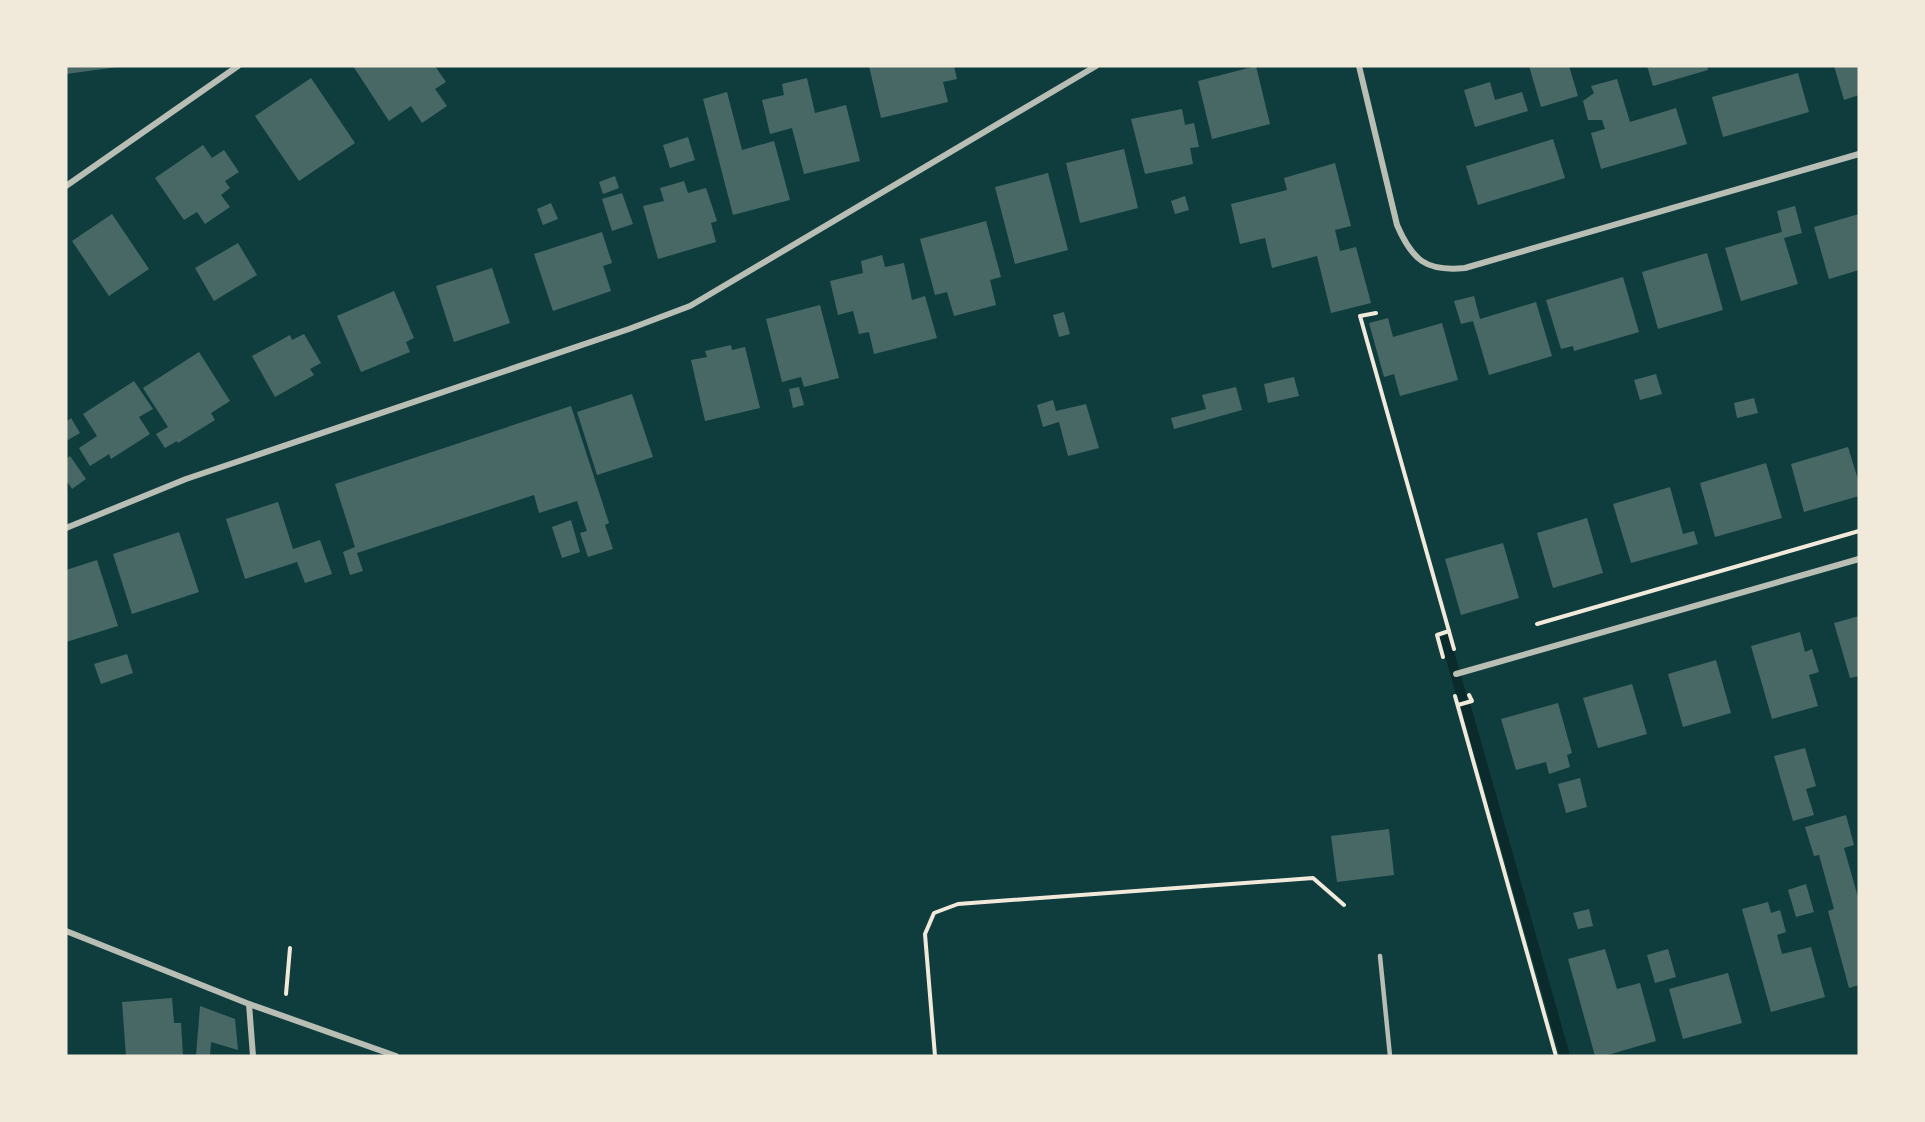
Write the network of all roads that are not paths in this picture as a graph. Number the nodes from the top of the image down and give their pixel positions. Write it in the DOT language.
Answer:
graph roads {
  1 [pos="238,66"];
  2 [pos="1096,66"];
  3 [pos="1359,66"];
  4 [pos="1859,154"];
  5 [pos="66,186"];
  6 [pos="66,528"];
  7 [pos="1859,559"];
  8 [pos="1455,674"];
  9 [pos="66,931"];
  10 [pos="1380,956"];
  11 [pos="249,1004"];
  12 [pos="253,1056"];
  13 [pos="396,1056"];
  14 [pos="1390,1056"];
  1 -- 5 [label="street"];
  2 -- 6 [label="street"];
  3 -- 4 [label="street"];
  7 -- 8 [label="street"];
  9 -- 11 [label="street"];
  10 -- 14 [label="lane"];
  11 -- 12 [label="street"];
  11 -- 13 [label="street"];
}
